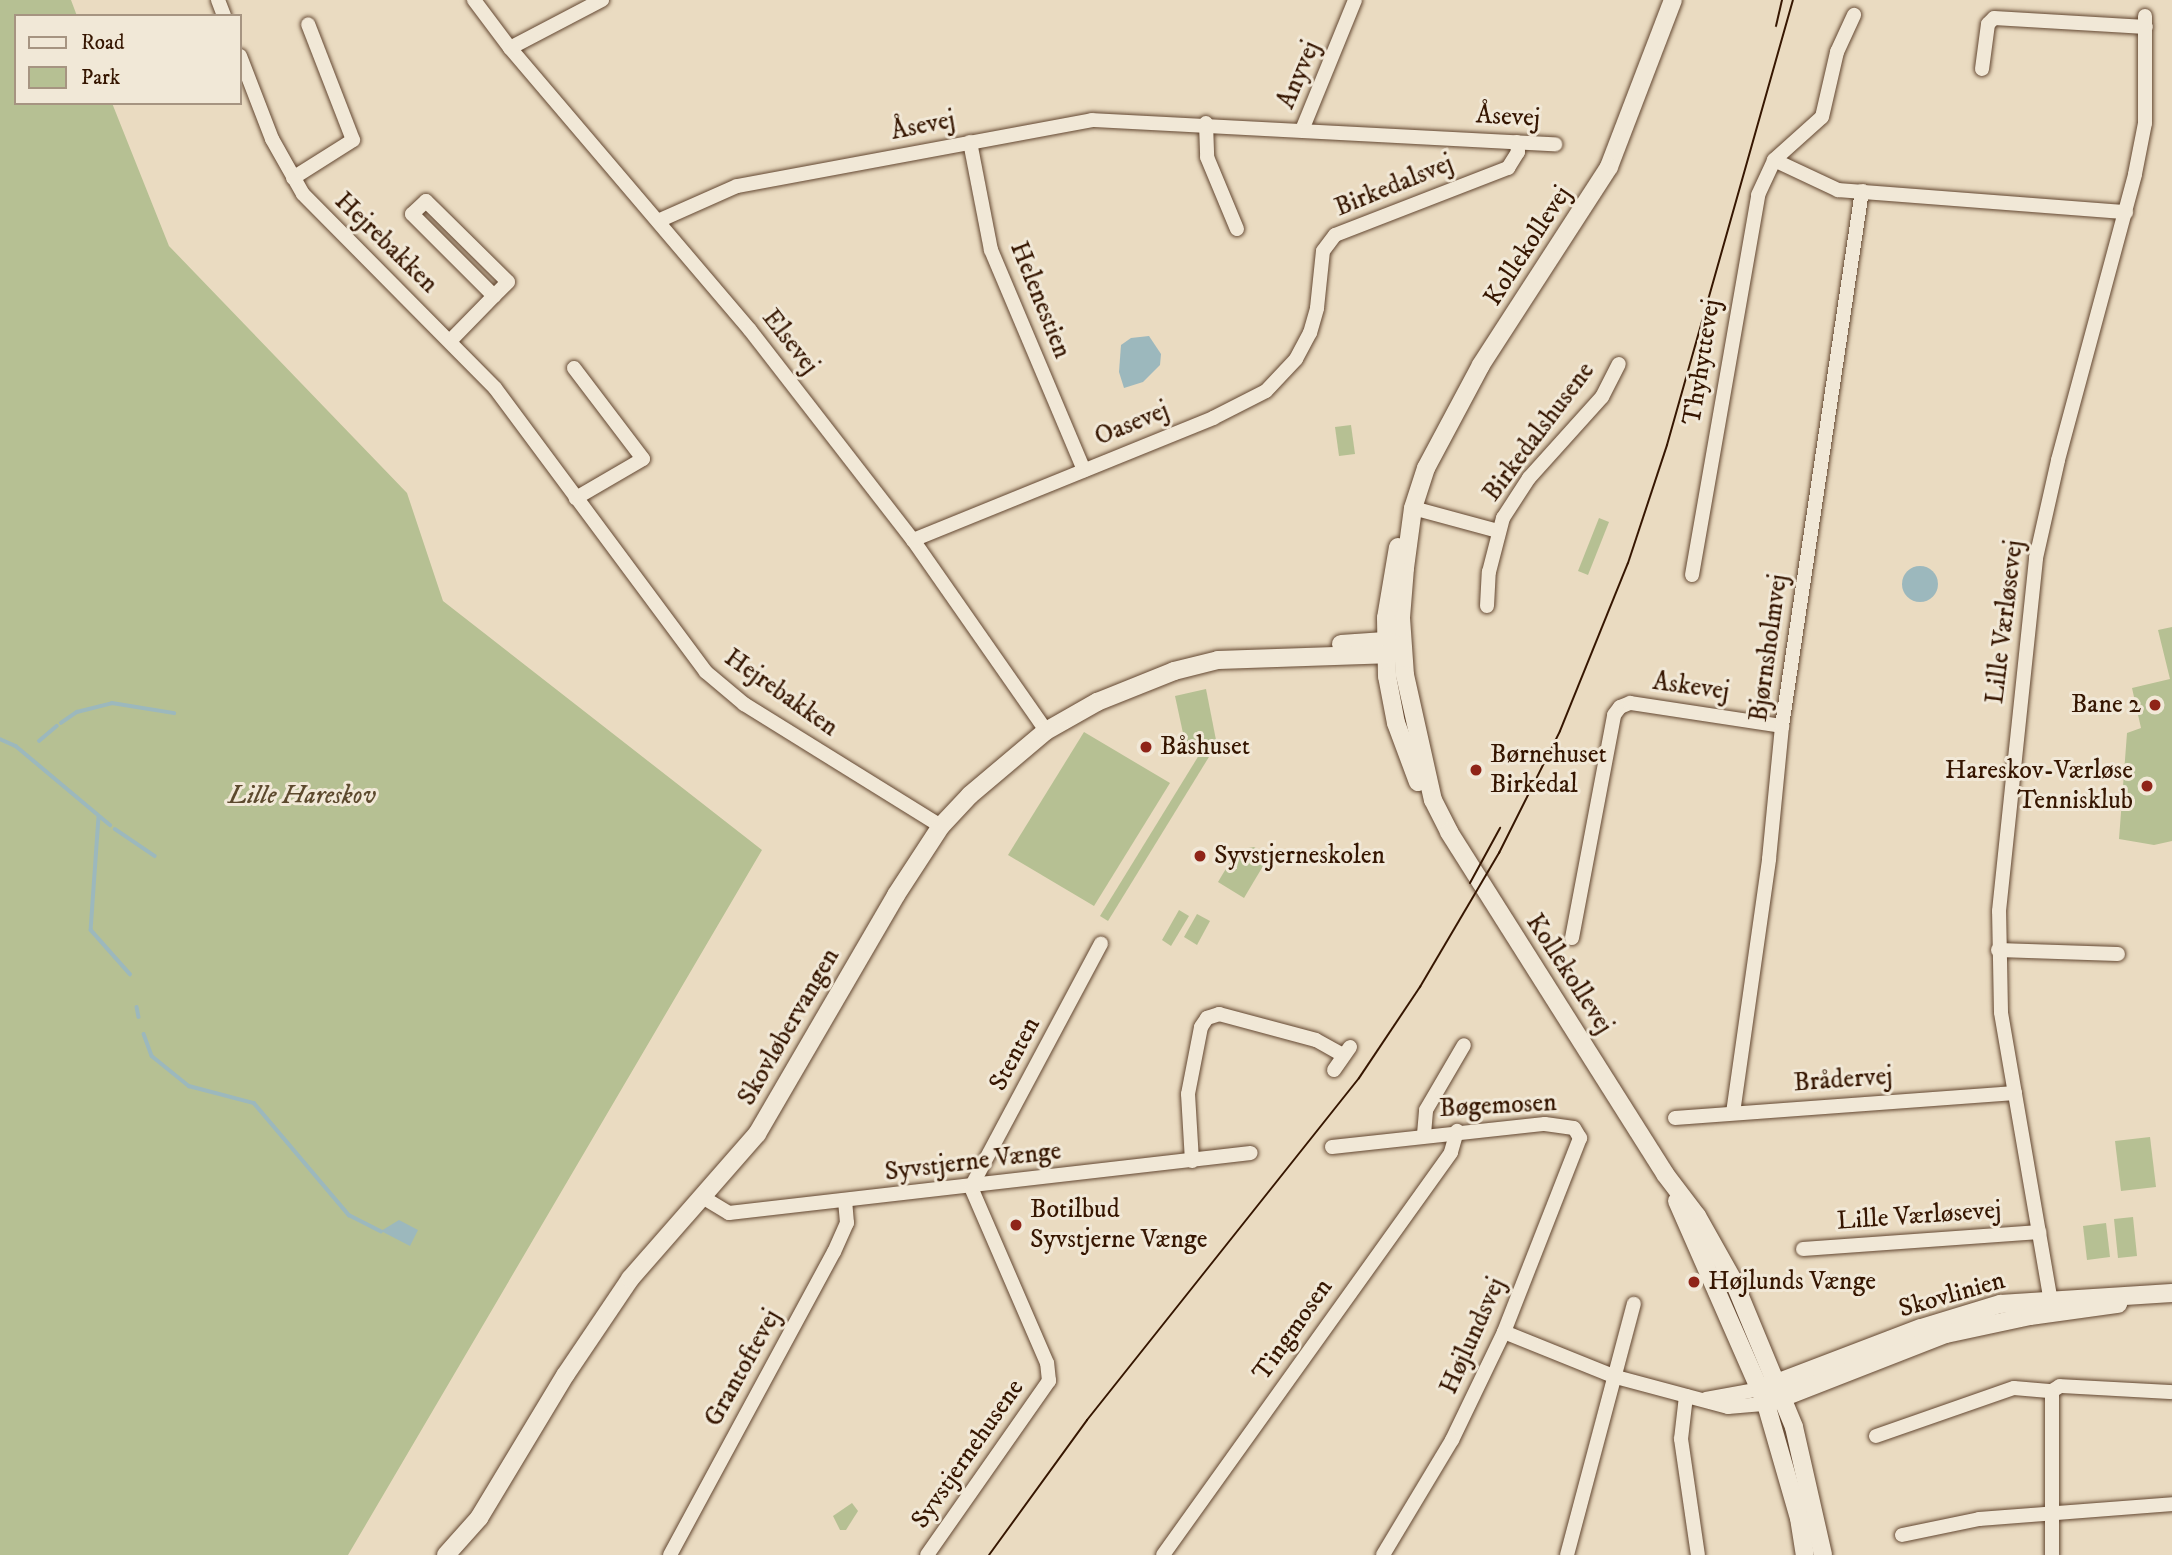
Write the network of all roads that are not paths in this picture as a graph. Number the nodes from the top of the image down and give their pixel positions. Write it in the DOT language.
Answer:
graph roads {
  1 [pos="474,0"];
  2 [pos="602,0"];
  3 [pos="1355,0"];
  4 [pos="1671,2"];
  5 [pos="1854,15"];
  6 [pos="308,24"];
  7 [pos="510,48"];
  8 [pos="242,61"];
  9 [pos="1982,69"];
  10 [pos="1206,123"];
  11 [pos="1302,130"];
  12 [pos="970,142"];
  13 [pos="1517,142"];
  14 [pos="1555,144"];
  15 [pos="1774,160"];
  16 [pos="293,178"];
  17 [pos="1862,191"];
  18 [pos="2126,212"];
  19 [pos="658,221"];
  20 [pos="1237,229"];
  21 [pos="494,296"];
  22 [pos="1317,298"];
  23 [pos="451,340"];
  24 [pos="1619,364"];
  25 [pos="574,368"];
  26 [pos="1084,470"];
  27 [pos="576,499"];
  28 [pos="1413,508"];
  29 [pos="1498,531"];
  30 [pos="913,540"];
  31 [pos="1692,575"];
  32 [pos="1487,606"];
  33 [pos="1391,647"];
  34 [pos="1782,726"];
  35 [pos="1046,731"];
  36 [pos="942,826"];
  37 [pos="1572,938"];
  38 [pos="1101,944"];
  39 [pos="1998,950"];
  40 [pos="2118,954"];
  41 [pos="1464,1045"];
  42 [pos="1334,1070"];
  43 [pos="2015,1093"];
  44 [pos="1732,1113"];
  45 [pos="1675,1118"];
  46 [pos="1574,1128"];
  47 [pos="1457,1131"];
  48 [pos="1424,1135"];
  49 [pos="1332,1147"];
  50 [pos="1251,1153"];
  51 [pos="1192,1161"];
  52 [pos="1665,1174"];
  53 [pos="971,1187"];
  54 [pos="704,1198"];
  55 [pos="845,1202"];
  56 [pos="2039,1232"];
  57 [pos="1803,1249"];
  58 [pos="2169,1293"];
  59 [pos="1634,1304"];
  60 [pos="2051,1305"];
  61 [pos="1504,1332"];
  62 [pos="1616,1377"];
  63 [pos="2052,1391"];
  64 [pos="1782,1392"];
  65 [pos="2172,1392"];
  66 [pos="1686,1396"];
  67 [pos="1764,1396"];
  68 [pos="1876,1436"];
  69 [pos="2172,1504"];
  70 [pos="2052,1514"];
  71 [pos="1902,1535"];
  72 [pos="446,1555"];
  73 [pos="670,1555"];
  74 [pos="928,1555"];
  75 [pos="1163,1555"];
  76 [pos="1383,1555"];
  77 [pos="1567,1555"];
  78 [pos="1698,1555"];
  79 [pos="1805,1555"];
  80 [pos="1823,1555"];
  81 [pos="2052,1555"];
  1 -- 7 [label="street, Elsevej"];
  2 -- 7 [label="street"];
  3 -- 11 [label="street, Anyvej"];
  4 -- 28 [label="street, Kollekollevej"];
  5 -- 15 [label="street"];
  6 -- 16 [label="street, Hejrebakken"];
  7 -- 19 [label="street, Elsevej"];
  8 -- 16 [label="street, Hejrebakken"];
  9 -- 18 [label="street, Lille Værløsevej"];
  10 -- 11 [label="street, Åsevej"];
  10 -- 12 [label="street, Åsevej"];
  10 -- 20 [label="street"];
  11 -- 13 [label="street, Åsevej"];
  12 -- 19 [label="street, Åsevej"];
  12 -- 26 [label="street, Helenestien"];
  13 -- 14 [label="street, Åsevej"];
  13 -- 22 [label="street, Birkedalsvej"];
  15 -- 17 [label="street"];
  15 -- 31 [label="street, Thyhyttevej"];
  16 -- 23 [label="street, Hejrebakken"];
  17 -- 18 [label="street"];
  17 -- 34 [label="street, Bjørnsholmvej"];
  18 -- 39 [label="street, Lille Værløsevej"];
  19 -- 30 [label="street, Elsevej"];
  21 -- 21 [label="street, Hejrebakken"];
  21 -- 23 [label="street"];
  22 -- 26 [label="street, Oasevej"];
  23 -- 27 [label="street, Hejrebakken"];
  24 -- 29 [label="street, Birkedalshusene"];
  25 -- 27 [label="street"];
  26 -- 30 [label="street, Oasevej"];
  27 -- 36 [label="street, Hejrebakken"];
  28 -- 29 [label="street, Birkedalshusene"];
  28 -- 33 [label="street, Kollekollevej"];
  29 -- 32 [label="street, Birkedalshusene"];
  30 -- 35 [label="street, Elsevej"];
  33 -- 35 [label="street, Skovløbervangen"];
  33 -- 52 [label="street, Kollekollevej"];
  34 -- 37 [label="street, Askevej"];
  34 -- 44 [label="street, Bjørnsholmvej"];
  35 -- 36 [label="street, Skovløbervangen"];
  36 -- 54 [label="street, Skovløbervangen"];
  38 -- 53 [label="street, Stenten"];
  39 -- 40 [label="street"];
  39 -- 43 [label="street, Lille Værløsevej"];
  41 -- 48 [label="street, Bøgemosen"];
  42 -- 51 [label="street"];
  43 -- 44 [label="street, Brådervej"];
  43 -- 56 [label="street, Lille Værløsevej"];
  44 -- 45 [label="street, Brådervej"];
  46 -- 47 [label="street, Bøgemosen"];
  46 -- 61 [label="street, Højlundsvej"];
  47 -- 48 [label="street, Bøgemosen"];
  47 -- 75 [label="street, Tingmosen"];
  48 -- 49 [label="street, Bøgemosen"];
  50 -- 51 [label="street, Syvstjerne Vænge"];
  51 -- 53 [label="street, Syvstjerne Vænge"];
  52 -- 64 [label="street, Kollekollevej"];
  52 -- 67 [label="street, Kollekollevej"];
  53 -- 55 [label="street, Syvstjerne Vænge"];
  53 -- 74 [label="street, Syvstjernehusene"];
  54 -- 55 [label="street, Syvstjerne Vænge"];
  54 -- 72 [label="street, Skovløbervangen"];
  55 -- 73 [label="street, Grantoftevej"];
  56 -- 57 [label="street, Lille Værløsevej"];
  56 -- 60 [label="street, Lille Værløsevej"];
  58 -- 60 [label="street, Skovlinien"];
  59 -- 62 [label="street"];
  60 -- 64 [label="street, Skovlinien"];
  61 -- 62 [label="street"];
  61 -- 76 [label="street, Højlundsvej"];
  62 -- 66 [label="street"];
  62 -- 77 [label="street"];
  63 -- 65 [label="street"];
  63 -- 68 [label="street"];
  63 -- 70 [label="street"];
  64 -- 67 [label="street, Skovlinien"];
  64 -- 80 [label="street, Kollekollevej"];
  66 -- 67 [label="street"];
  66 -- 78 [label="street"];
  67 -- 79 [label="street, Kollekollevej"];
  69 -- 70 [label="street"];
  70 -- 71 [label="street"];
  70 -- 81 [label="street"];
}
